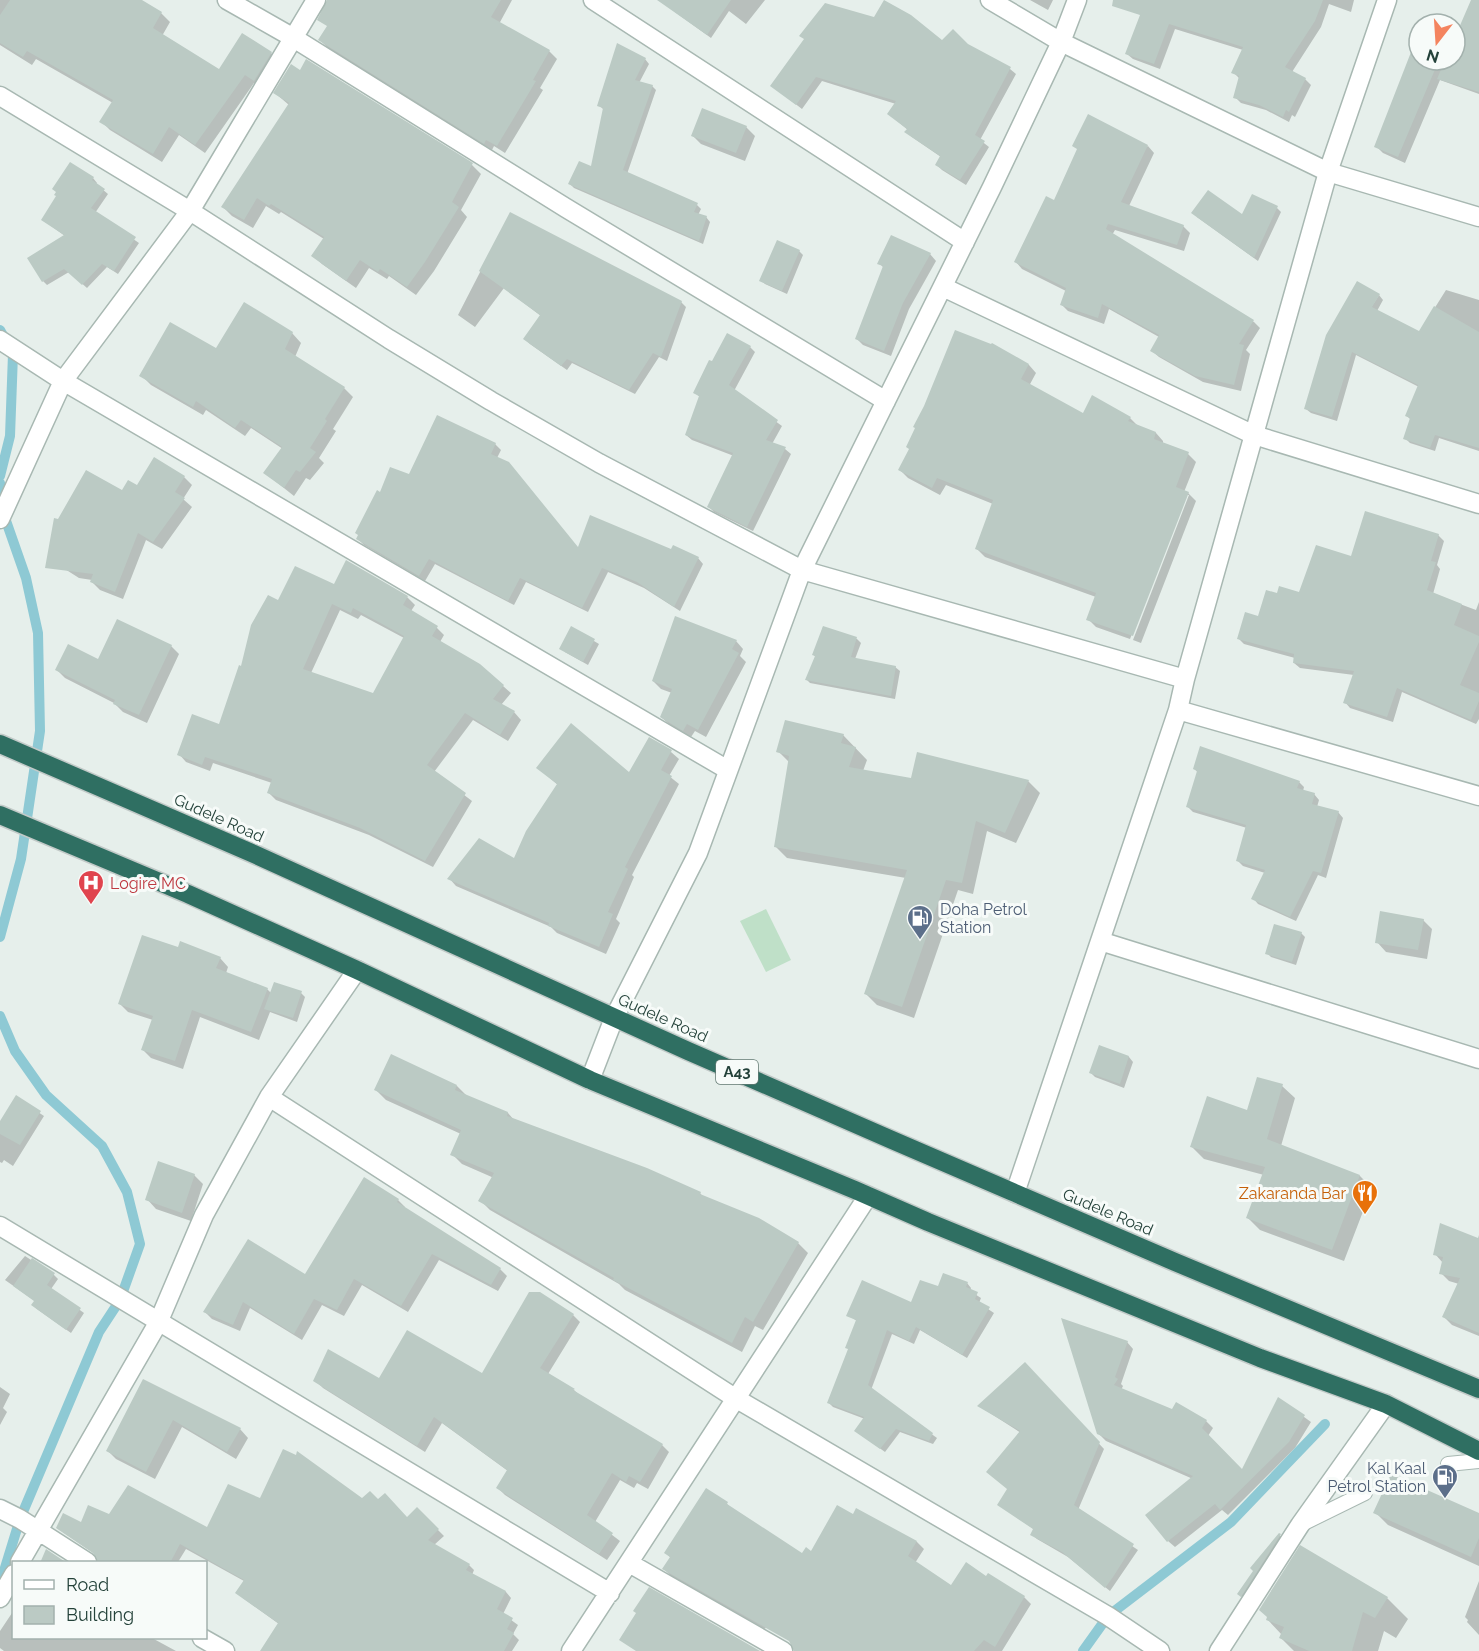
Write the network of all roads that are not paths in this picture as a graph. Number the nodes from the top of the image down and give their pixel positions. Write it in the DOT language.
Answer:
graph roads {
  1 [pos="227,0"];
  2 [pos="316,0"];
  3 [pos="593,0"];
  4 [pos="990,0"];
  5 [pos="1077,0"];
  6 [pos="1388,0"];
  7 [pos="292,37"];
  8 [pos="1061,42"];
  9 [pos="0,96"];
  10 [pos="1328,172"];
  11 [pos="190,211"];
  12 [pos="1479,218"];
  13 [pos="965,242"];
  14 [pos="943,287"];
  15 [pos="0,340"];
  16 [pos="63,381"];
  17 [pos="886,401"];
  18 [pos="1254,435"];
  19 [pos="1479,504"];
  20 [pos="0,519"];
  21 [pos="802,570"];
  22 [pos="1185,679"];
  23 [pos="1178,710"];
  24 [pos="0,744"];
  25 [pos="728,770"];
  26 [pos="1479,796"];
  27 [pos="0,815"];
  28 [pos="1100,941"];
  29 [pos="357,970"];
  30 [pos="614,1018"];
  31 [pos="1479,1059"];
  32 [pos="590,1080"];
  33 [pos="269,1097"];
  34 [pos="1015,1193"];
  35 [pos="868,1196"];
  36 [pos="0,1226"];
  37 [pos="158,1323"];
  38 [pos="1479,1389"];
  39 [pos="735,1398"];
  40 [pos="1386,1404"];
  41 [pos="1479,1451"];
  42 [pos="1479,1461"];
  43 [pos="1448,1464"];
  44 [pos="1365,1493"];
  45 [pos="0,1509"];
  46 [pos="1300,1526"];
  47 [pos="38,1530"];
  48 [pos="21,1561"];
  49 [pos="84,1561"];
  50 [pos="629,1563"];
  51 [pos="12,1577"];
  52 [pos="610,1593"];
  53 [pos="0,1598"];
  54 [pos="204,1639"];
  55 [pos="225,1651"];
  56 [pos="571,1651"];
  57 [pos="783,1651"];
  58 [pos="1160,1651"];
  59 [pos="1220,1651"];
  1 -- 7 [label="street"];
  2 -- 7 [label="street"];
  3 -- 13 [label="street"];
  4 -- 8 [label="street"];
  5 -- 8 [label="street"];
  6 -- 10 [label="street"];
  7 -- 11 [label="street"];
  7 -- 17 [label="street"];
  8 -- 10 [label="street"];
  8 -- 13 [label="street"];
  9 -- 11 [label="street"];
  10 -- 12 [label="street"];
  10 -- 18 [label="street"];
  11 -- 16 [label="street"];
  11 -- 21 [label="street"];
  13 -- 14 [label="street"];
  14 -- 17 [label="street"];
  14 -- 18 [label="street"];
  15 -- 16 [label="street"];
  16 -- 20 [label="street"];
  16 -- 25 [label="street"];
  17 -- 21 [label="street"];
  18 -- 19 [label="street"];
  18 -- 22 [label="street"];
  21 -- 22 [label="street"];
  21 -- 25 [label="street"];
  22 -- 23 [label="street"];
  23 -- 26 [label="street"];
  23 -- 28 [label="street"];
  24 -- 30 [label="highway, Gudele Road / A43"];
  25 -- 30 [label="street"];
  27 -- 29 [label="highway"];
  28 -- 31 [label="street"];
  28 -- 34 [label="street"];
  29 -- 32 [label="highway"];
  29 -- 33 [label="street"];
  30 -- 32 [label="street"];
  30 -- 34 [label="highway, Gudele Road / A43"];
  32 -- 35 [label="highway"];
  33 -- 37 [label="street"];
  33 -- 39 [label="street"];
  34 -- 38 [label="highway, Gudele Road / A43"];
  35 -- 39 [label="street"];
  35 -- 40 [label="highway"];
  36 -- 37 [label="street"];
  37 -- 47 [label="street"];
  37 -- 52 [label="street"];
  39 -- 50 [label="street"];
  39 -- 58 [label="street"];
  40 -- 41 [label="highway"];
  40 -- 46 [label="street"];
  42 -- 43 [label="lane"];
  44 -- 46 [label="lane"];
  45 -- 47 [label="street"];
  46 -- 59 [label="street"];
  47 -- 48 [label="street"];
  47 -- 49 [label="street"];
  50 -- 52 [label="street"];
  50 -- 57 [label="street"];
  51 -- 53 [label="street"];
  52 -- 56 [label="street"];
  54 -- 55 [label="street"];
}
